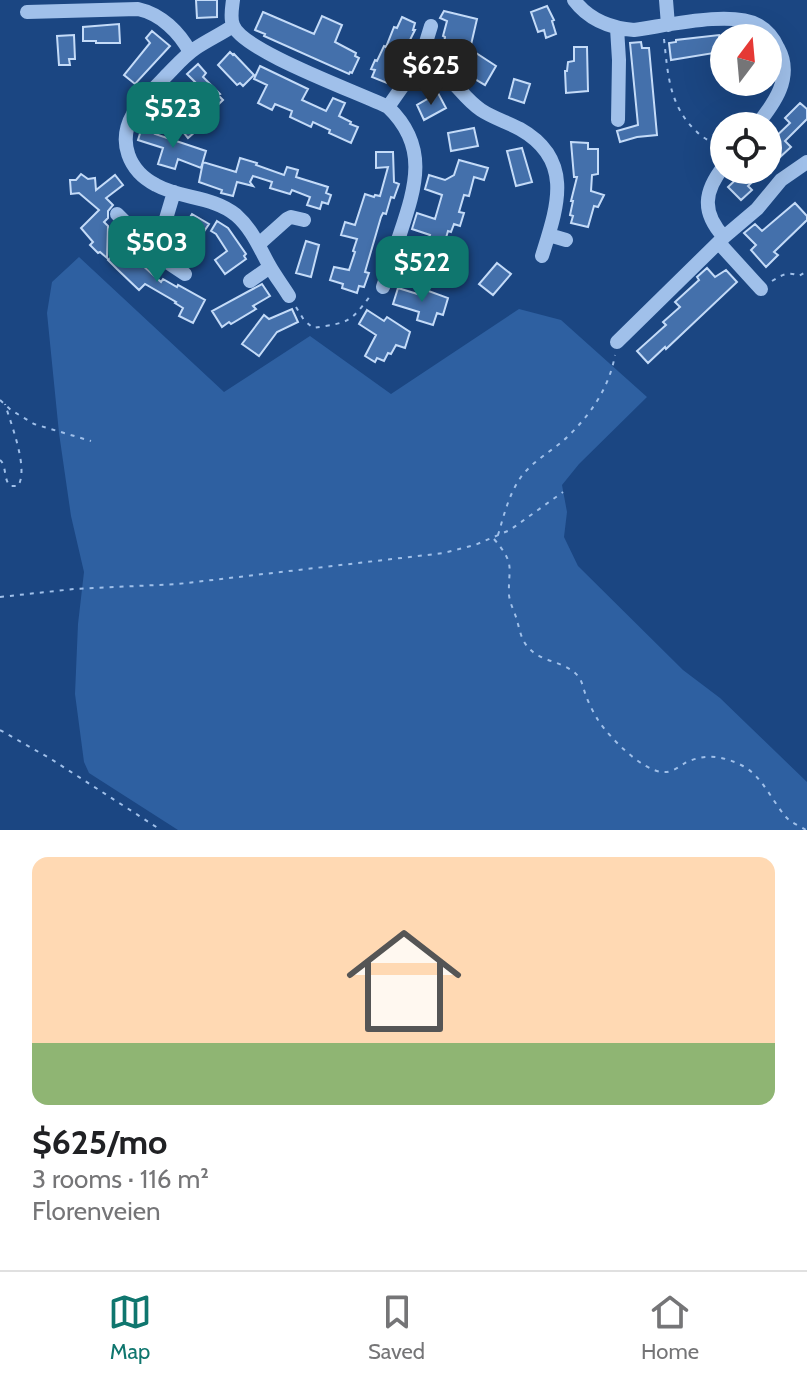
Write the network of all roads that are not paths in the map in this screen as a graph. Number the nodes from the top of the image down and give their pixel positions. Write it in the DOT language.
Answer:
graph roads {
  1 [pos="233,0"];
  2 [pos="574,0"];
  3 [pos="666,0"];
  4 [pos="55,6"];
  5 [pos="27,12"];
  6 [pos="233,26"];
  7 [pos="431,26"];
  8 [pos="666,26"];
  9 [pos="617,28"];
  10 [pos="190,52"];
  11 [pos="423,63"];
  12 [pos="388,107"];
  13 [pos="767,112"];
  14 [pos="618,120"];
  15 [pos="807,162"];
  16 [pos="713,184"];
  17 [pos="174,192"];
  18 [pos="117,214"];
  19 [pos="304,220"];
  20 [pos="549,235"];
  21 [pos="566,240"];
  22 [pos="722,240"];
  23 [pos="259,244"];
  24 [pos="152,249"];
  25 [pos="542,256"];
  26 [pos="270,267"];
  27 [pos="185,274"];
  28 [pos="391,280"];
  29 [pos="250,281"];
  30 [pos="761,289"];
  31 [pos="640,295"];
  32 [pos="289,296"];
  33 [pos="652,308"];
  34 [pos="617,342"];
  1 -- 6 [label="street"];
  2 -- 9 [label="street"];
  3 -- 8 [label="street"];
  4 -- 5 [label="street"];
  4 -- 10 [label="street"];
  6 -- 10 [label="street"];
  6 -- 12 [label="street"];
  7 -- 11 [label="street"];
  8 -- 9 [label="street"];
  8 -- 13 [label="street"];
  9 -- 14 [label="street"];
  10 -- 17 [label="street"];
  11 -- 12 [label="street"];
  11 -- 20 [label="street"];
  12 -- 28 [label="street"];
  15 -- 22 [label="street"];
  16 -- 22 [label="street"];
  17 -- 23 [label="street"];
  17 -- 24 [label="street"];
  18 -- 24 [label="street"];
  19 -- 23 [label="street"];
  20 -- 21 [label="street"];
  20 -- 25 [label="street"];
  22 -- 30 [label="street"];
  22 -- 33 [label="street"];
  23 -- 26 [label="street"];
  24 -- 27 [label="street"];
  26 -- 29 [label="street"];
  26 -- 32 [label="street"];
  31 -- 33 [label="street"];
  33 -- 34 [label="street"];
}
